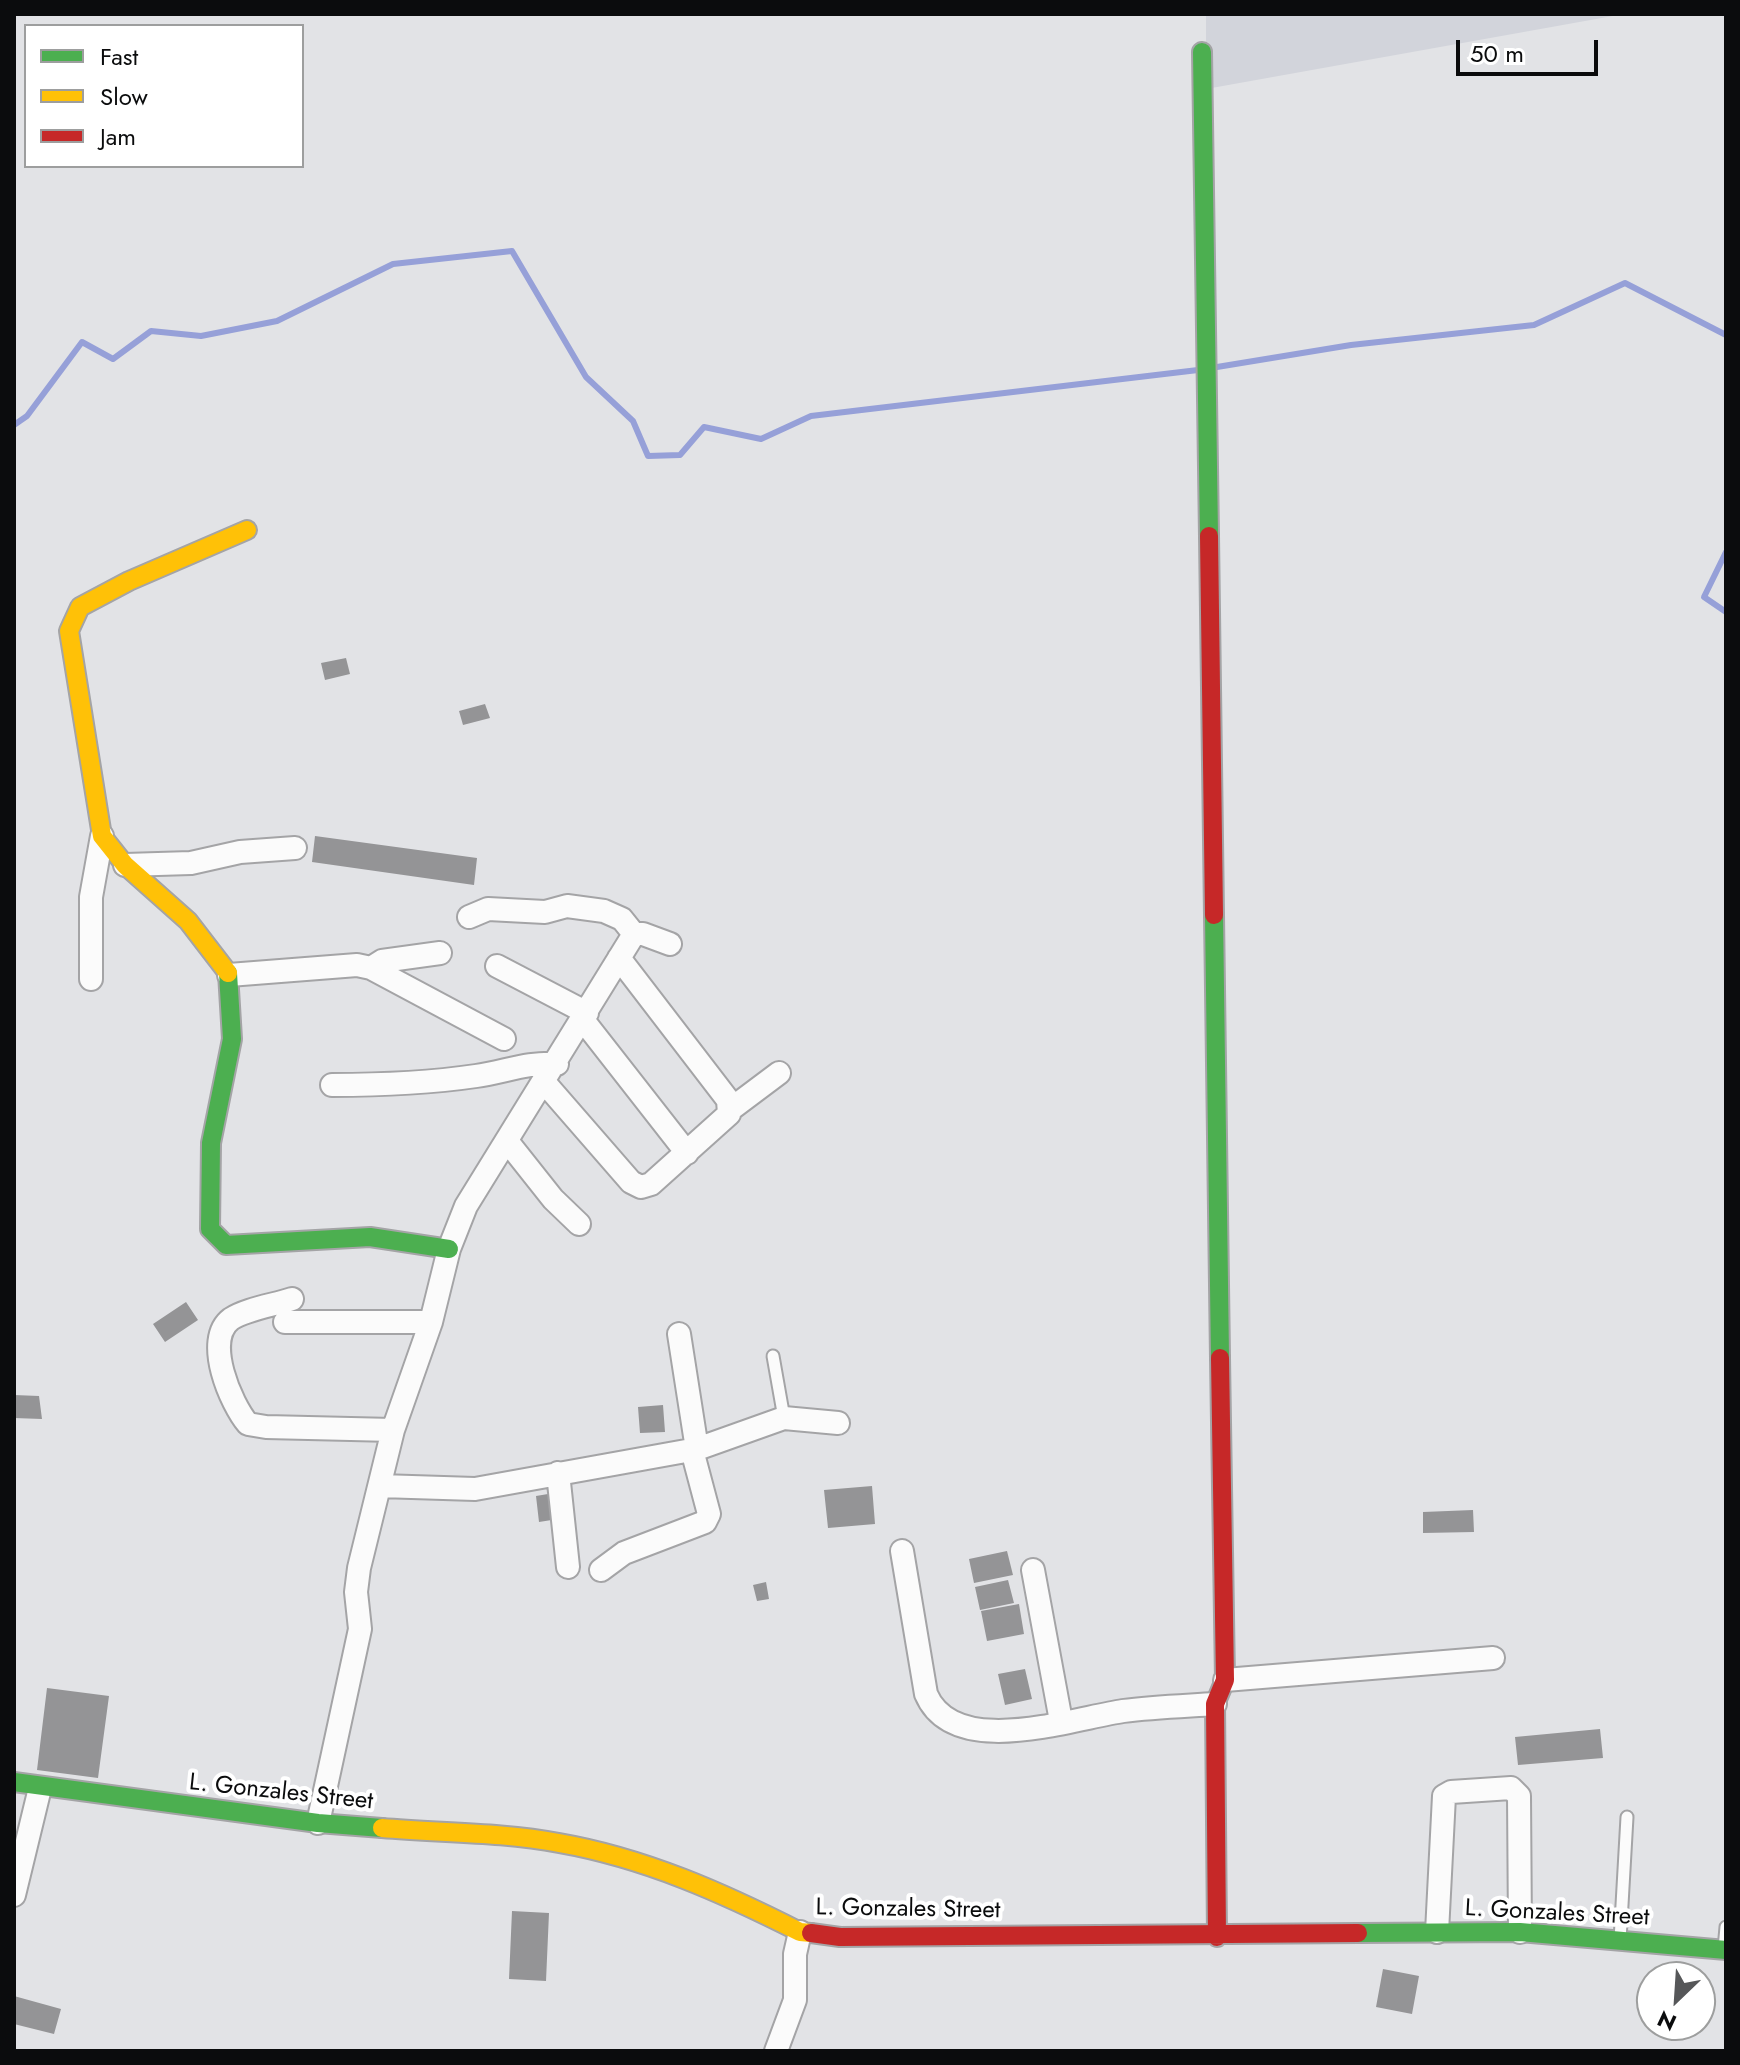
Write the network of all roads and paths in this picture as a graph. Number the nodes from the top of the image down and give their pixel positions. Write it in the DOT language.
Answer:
graph roads {
  1 [pos="1202,52"];
  2 [pos="247,530"];
  3 [pos="102,836"];
  4 [pos="295,848"];
  5 [pos="125,865"];
  6 [pos="469,917"];
  7 [pos="634,934"];
  8 [pos="670,944"];
  9 [pos="440,953"];
  10 [pos="619,958"];
  11 [pos="497,966"];
  12 [pos="371,968"];
  13 [pos="229,975"];
  14 [pos="91,979"];
  15 [pos="585,1016"];
  16 [pos="504,1039"];
  17 [pos="550,1073"];
  18 [pos="779,1073"];
  19 [pos="332,1085"];
  20 [pos="731,1109"];
  21 [pos="507,1141"];
  22 [pos="687,1153"];
  23 [pos="579,1224"];
  24 [pos="449,1249"];
  25 [pos="292,1299"];
  26 [pos="285,1322"];
  27 [pos="431,1322"];
  28 [pos="679,1334"];
  29 [pos="773,1356"];
  30 [pos="784,1418"];
  31 [pos="838,1423"];
  32 [pos="393,1430"];
  33 [pos="694,1449"];
  34 [pos="558,1473"];
  35 [pos="380,1486"];
  36 [pos="902,1551"];
  37 [pos="568,1567"];
  38 [pos="601,1570"];
  39 [pos="1033,1570"];
  40 [pos="1493,1658"];
  41 [pos="1225,1680"];
  42 [pos="1215,1704"];
  43 [pos="1061,1721"];
  44 [pos="14,1782"];
  45 [pos="40,1788"];
  46 [pos="1627,1817"];
  47 [pos="318,1823"];
  48 [pos="14,1895"];
  49 [pos="1726,1927"];
  50 [pos="800,1932"];
  51 [pos="1437,1932"];
  52 [pos="1520,1932"];
  53 [pos="1217,1937"];
  54 [pos="1620,1941"];
  55 [pos="1725,1950"];
  56 [pos="776,2051"];
  1 -- 41 [label="street"];
  2 -- 3 [label="street"];
  3 -- 5 [label="street"];
  3 -- 14 [label="street"];
  4 -- 5 [label="street"];
  5 -- 13 [label="street"];
  6 -- 7 [label="street"];
  7 -- 8 [label="street"];
  7 -- 10 [label="street"];
  9 -- 12 [label="street"];
  10 -- 15 [label="street"];
  10 -- 20 [label="street"];
  11 -- 15 [label="street"];
  12 -- 13 [label="street"];
  12 -- 16 [label="street"];
  13 -- 24 [label="street"];
  15 -- 17 [label="street"];
  15 -- 22 [label="street"];
  17 -- 19 [label="street"];
  17 -- 21 [label="street"];
  17 -- 22 [label="street"];
  18 -- 20 [label="street"];
  20 -- 22 [label="street"];
  21 -- 23 [label="street"];
  21 -- 24 [label="street"];
  24 -- 27 [label="street"];
  25 -- 32 [label="street"];
  26 -- 27 [label="street"];
  27 -- 32 [label="street"];
  28 -- 33 [label="street"];
  29 -- 30 [label="lane"];
  30 -- 31 [label="street"];
  30 -- 33 [label="street"];
  32 -- 35 [label="street"];
  33 -- 34 [label="street"];
  33 -- 38 [label="street"];
  34 -- 35 [label="street"];
  34 -- 37 [label="street"];
  35 -- 47 [label="street"];
  36 -- 43 [label="street"];
  39 -- 43 [label="street"];
  40 -- 41 [label="street"];
  41 -- 42 [label="street"];
  42 -- 43 [label="street"];
  42 -- 53 [label="street"];
  44 -- 45 [label="street, L. Gonzales Street"];
  45 -- 47 [label="street, L. Gonzales Street"];
  45 -- 48 [label="street"];
  46 -- 54 [label="lane"];
  47 -- 50 [label="street, L. Gonzales Street"];
  49 -- 55 [label="lane"];
  50 -- 53 [label="street, L. Gonzales Street"];
  50 -- 56 [label="street"];
  51 -- 52 [label="street, L. Gonzales Street"];
  51 -- 52 [label="street"];
  51 -- 53 [label="street, L. Gonzales Street"];
  52 -- 54 [label="street, L. Gonzales Street"];
  54 -- 55 [label="street, L. Gonzales Street"];
}
